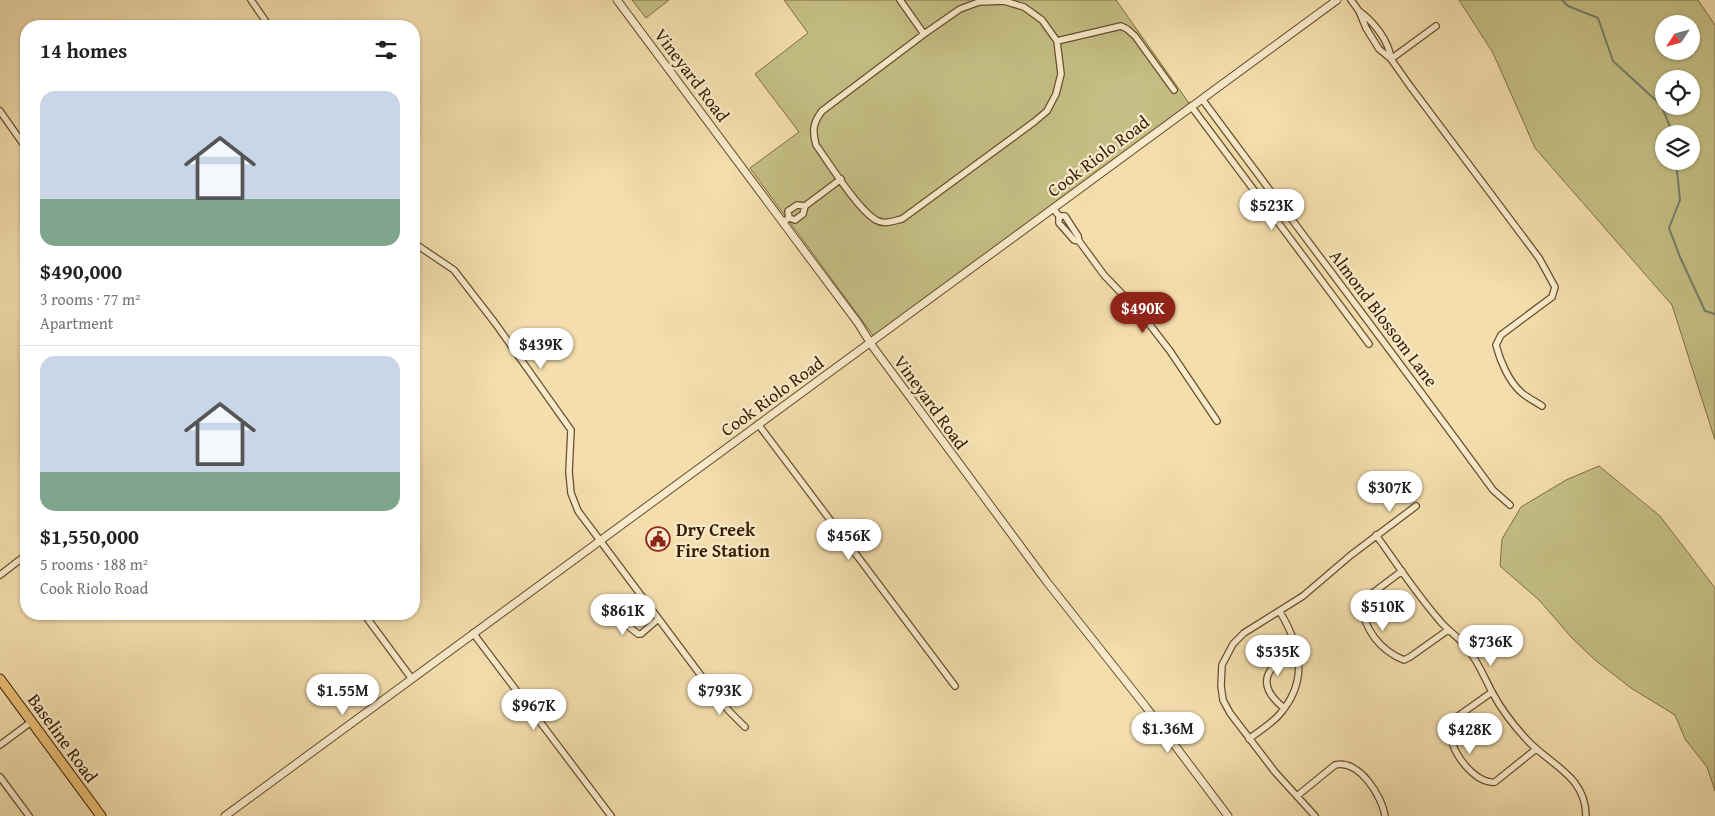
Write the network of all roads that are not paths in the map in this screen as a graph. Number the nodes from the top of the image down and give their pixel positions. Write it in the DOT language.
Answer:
graph roads {
  1 [pos="251,0"];
  2 [pos="618,0"];
  3 [pos="900,0"];
  4 [pos="1336,0"];
  5 [pos="1351,0"];
  6 [pos="1359,11"];
  7 [pos="265,20"];
  8 [pos="1436,26"];
  9 [pos="924,34"];
  10 [pos="1057,41"];
  11 [pos="1391,59"];
  12 [pos="1174,90"];
  13 [pos="1202,99"];
  14 [pos="1192,106"];
  15 [pos="0,111"];
  16 [pos="20,139"];
  17 [pos="841,179"];
  18 [pos="806,206"];
  19 [pos="1053,208"];
  20 [pos="1060,216"];
  21 [pos="786,220"];
  22 [pos="1072,227"];
  23 [pos="1066,232"];
  24 [pos="1079,241"];
  25 [pos="420,247"];
  26 [pos="870,342"];
  27 [pos="1370,344"];
  28 [pos="1542,406"];
  29 [pos="1217,420"];
  30 [pos="758,424"];
  31 [pos="1510,505"];
  32 [pos="1416,506"];
  33 [pos="1376,535"];
  34 [pos="600,540"];
  35 [pos="20,560"];
  36 [pos="1402,571"];
  37 [pos="0,575"];
  38 [pos="643,598"];
  39 [pos="1280,612"];
  40 [pos="658,619"];
  41 [pos="368,620"];
  42 [pos="1448,630"];
  43 [pos="473,634"];
  44 [pos="1298,653"];
  45 [pos="0,679"];
  46 [pos="412,679"];
  47 [pos="955,686"];
  48 [pos="1492,692"];
  49 [pos="1284,708"];
  50 [pos="31,722"];
  51 [pos="745,727"];
  52 [pos="1249,739"];
  53 [pos="0,744"];
  54 [pos="1536,749"];
  55 [pos="0,777"];
  56 [pos="1297,796"];
  57 [pos="29,816"];
  58 [pos="101,816"];
  59 [pos="225,816"];
  60 [pos="611,816"];
  61 [pos="1228,816"];
  62 [pos="1315,816"];
  63 [pos="1385,816"];
  64 [pos="1586,816"];
  1 -- 7 [label="street"];
  2 -- 21 [label="street, Vineyard Road"];
  3 -- 9 [label="street"];
  4 -- 13 [label="street, Cook Riolo Road"];
  5 -- 6 [label="street"];
  6 -- 11 [label="street"];
  6 -- 11 [label="street"];
  8 -- 11 [label="street"];
  9 -- 10 [label="street"];
  9 -- 17 [label="street"];
  10 -- 12 [label="street"];
  10 -- 17 [label="street"];
  11 -- 28 [label="street"];
  13 -- 14 [label="street, Cook Riolo Road"];
  13 -- 31 [label="street, Almond Blossom Lane"];
  14 -- 19 [label="street, Cook Riolo Road"];
  14 -- 27 [label="street"];
  15 -- 16 [label="street"];
  17 -- 18 [label="street"];
  18 -- 21 [label="street"];
  18 -- 21 [label="street"];
  19 -- 20 [label="street"];
  19 -- 26 [label="street, Cook Riolo Road"];
  20 -- 22 [label="street"];
  20 -- 23 [label="street"];
  21 -- 26 [label="street, Vineyard Road"];
  22 -- 23 [label="street"];
  22 -- 24 [label="street"];
  23 -- 24 [label="street"];
  24 -- 29 [label="street"];
  25 -- 34 [label="street"];
  26 -- 30 [label="street, Cook Riolo Road"];
  26 -- 61 [label="street, Vineyard Road"];
  30 -- 34 [label="street, Cook Riolo Road"];
  30 -- 47 [label="street"];
  32 -- 33 [label="street"];
  33 -- 36 [label="street"];
  33 -- 39 [label="street"];
  34 -- 38 [label="street"];
  34 -- 43 [label="street, Cook Riolo Road"];
  35 -- 37 [label="street"];
  36 -- 42 [label="street"];
  36 -- 42 [label="street"];
  38 -- 40 [label="street"];
  38 -- 40 [label="street"];
  39 -- 44 [label="street"];
  39 -- 52 [label="street"];
  40 -- 51 [label="street"];
  41 -- 46 [label="street"];
  42 -- 48 [label="street"];
  43 -- 46 [label="street, Cook Riolo Road"];
  43 -- 60 [label="street"];
  44 -- 49 [label="street"];
  44 -- 49 [label="street"];
  45 -- 50 [label="main road, Baseline Road"];
  46 -- 59 [label="street, Cook Riolo Road"];
  48 -- 54 [label="street"];
  48 -- 54 [label="street"];
  49 -- 52 [label="street"];
  50 -- 53 [label="street"];
  50 -- 58 [label="main road, Baseline Road"];
  52 -- 56 [label="street"];
  54 -- 64 [label="street"];
  55 -- 57 [label="street"];
  56 -- 62 [label="street"];
  56 -- 63 [label="street"];
}
